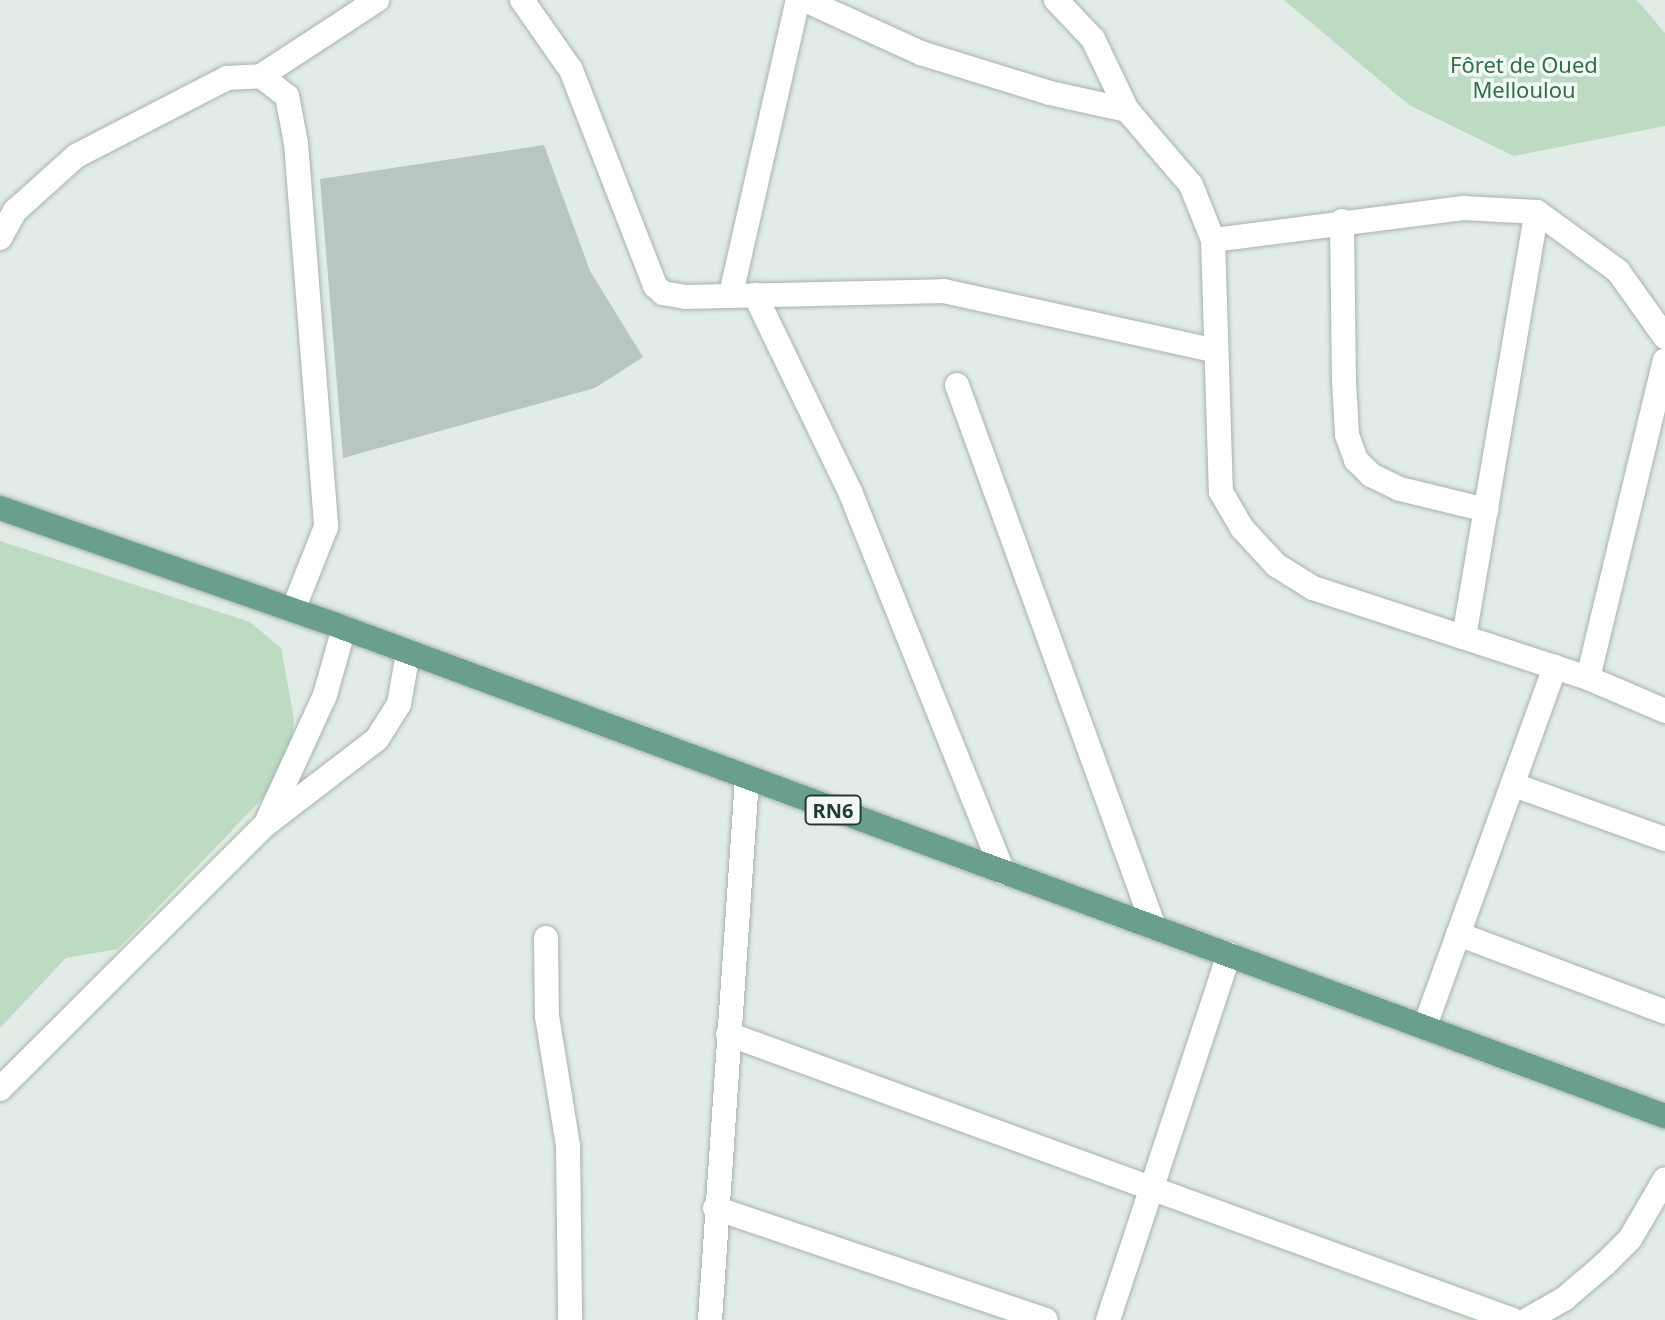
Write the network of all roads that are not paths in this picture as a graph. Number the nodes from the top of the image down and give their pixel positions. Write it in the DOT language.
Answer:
graph roads {
  1 [pos="377,0"];
  2 [pos="522,0"];
  3 [pos="798,0"];
  4 [pos="805,0"];
  5 [pos="1056,0"];
  6 [pos="261,76"];
  7 [pos="1127,110"];
  8 [pos="1537,212"];
  9 [pos="1342,221"];
  10 [pos="0,238"];
  11 [pos="1213,240"];
  12 [pos="743,295"];
  13 [pos="1665,337"];
  14 [pos="1213,350"];
  15 [pos="1665,360"];
  16 [pos="957,385"];
  17 [pos="0,508"];
  18 [pos="1486,510"];
  19 [pos="293,610"];
  20 [pos="344,628"];
  21 [pos="1464,637"];
  22 [pos="408,653"];
  23 [pos="1555,667"];
  24 [pos="1588,678"];
  25 [pos="1665,711"];
  26 [pos="747,778"];
  27 [pos="1514,785"];
  28 [pos="265,825"];
  29 [pos="1665,839"];
  30 [pos="1003,873"];
  31 [pos="1154,927"];
  32 [pos="1458,934"];
  33 [pos="546,938"];
  34 [pos="1229,955"];
  35 [pos="1665,1012"];
  36 [pos="1425,1026"];
  37 [pos="728,1034"];
  38 [pos="0,1089"];
  39 [pos="1665,1116"];
  40 [pos="1665,1179"];
  41 [pos="1154,1186"];
  42 [pos="715,1208"];
  43 [pos="570,1320"];
  44 [pos="710,1320"];
  45 [pos="1046,1320"];
  46 [pos="1108,1320"];
  47 [pos="1513,1320"];
  48 [pos="1527,1320"];
  1 -- 6 [label="street"];
  2 -- 12 [label="street"];
  3 -- 12 [label="street"];
  4 -- 7 [label="street"];
  5 -- 7 [label="street"];
  6 -- 10 [label="street"];
  6 -- 19 [label="street"];
  7 -- 11 [label="street"];
  8 -- 9 [label="street"];
  8 -- 13 [label="street"];
  8 -- 18 [label="street"];
  9 -- 11 [label="street"];
  9 -- 18 [label="street"];
  11 -- 14 [label="street"];
  12 -- 14 [label="street"];
  12 -- 30 [label="street"];
  14 -- 21 [label="street"];
  15 -- 24 [label="street"];
  16 -- 31 [label="street"];
  17 -- 19 [label="main road, RN6"];
  18 -- 21 [label="street"];
  19 -- 20 [label="main road, RN6"];
  20 -- 22 [label="main road, RN6"];
  20 -- 28 [label="street"];
  21 -- 23 [label="street"];
  22 -- 26 [label="main road, RN6"];
  22 -- 28 [label="street"];
  23 -- 24 [label="street"];
  23 -- 27 [label="street"];
  24 -- 25 [label="street"];
  26 -- 30 [label="main road, RN6"];
  26 -- 37 [label="street"];
  27 -- 29 [label="street"];
  27 -- 32 [label="street"];
  28 -- 38 [label="street"];
  30 -- 31 [label="main road, RN6"];
  31 -- 34 [label="main road, RN6"];
  32 -- 35 [label="street"];
  32 -- 36 [label="street"];
  33 -- 43 [label="street"];
  34 -- 36 [label="main road, RN6"];
  34 -- 41 [label="street"];
  36 -- 39 [label="main road, RN6"];
  37 -- 41 [label="street"];
  37 -- 42 [label="street"];
  40 -- 48 [label="street"];
  41 -- 46 [label="street"];
  41 -- 47 [label="street"];
  42 -- 44 [label="street"];
  42 -- 45 [label="street"];
}
